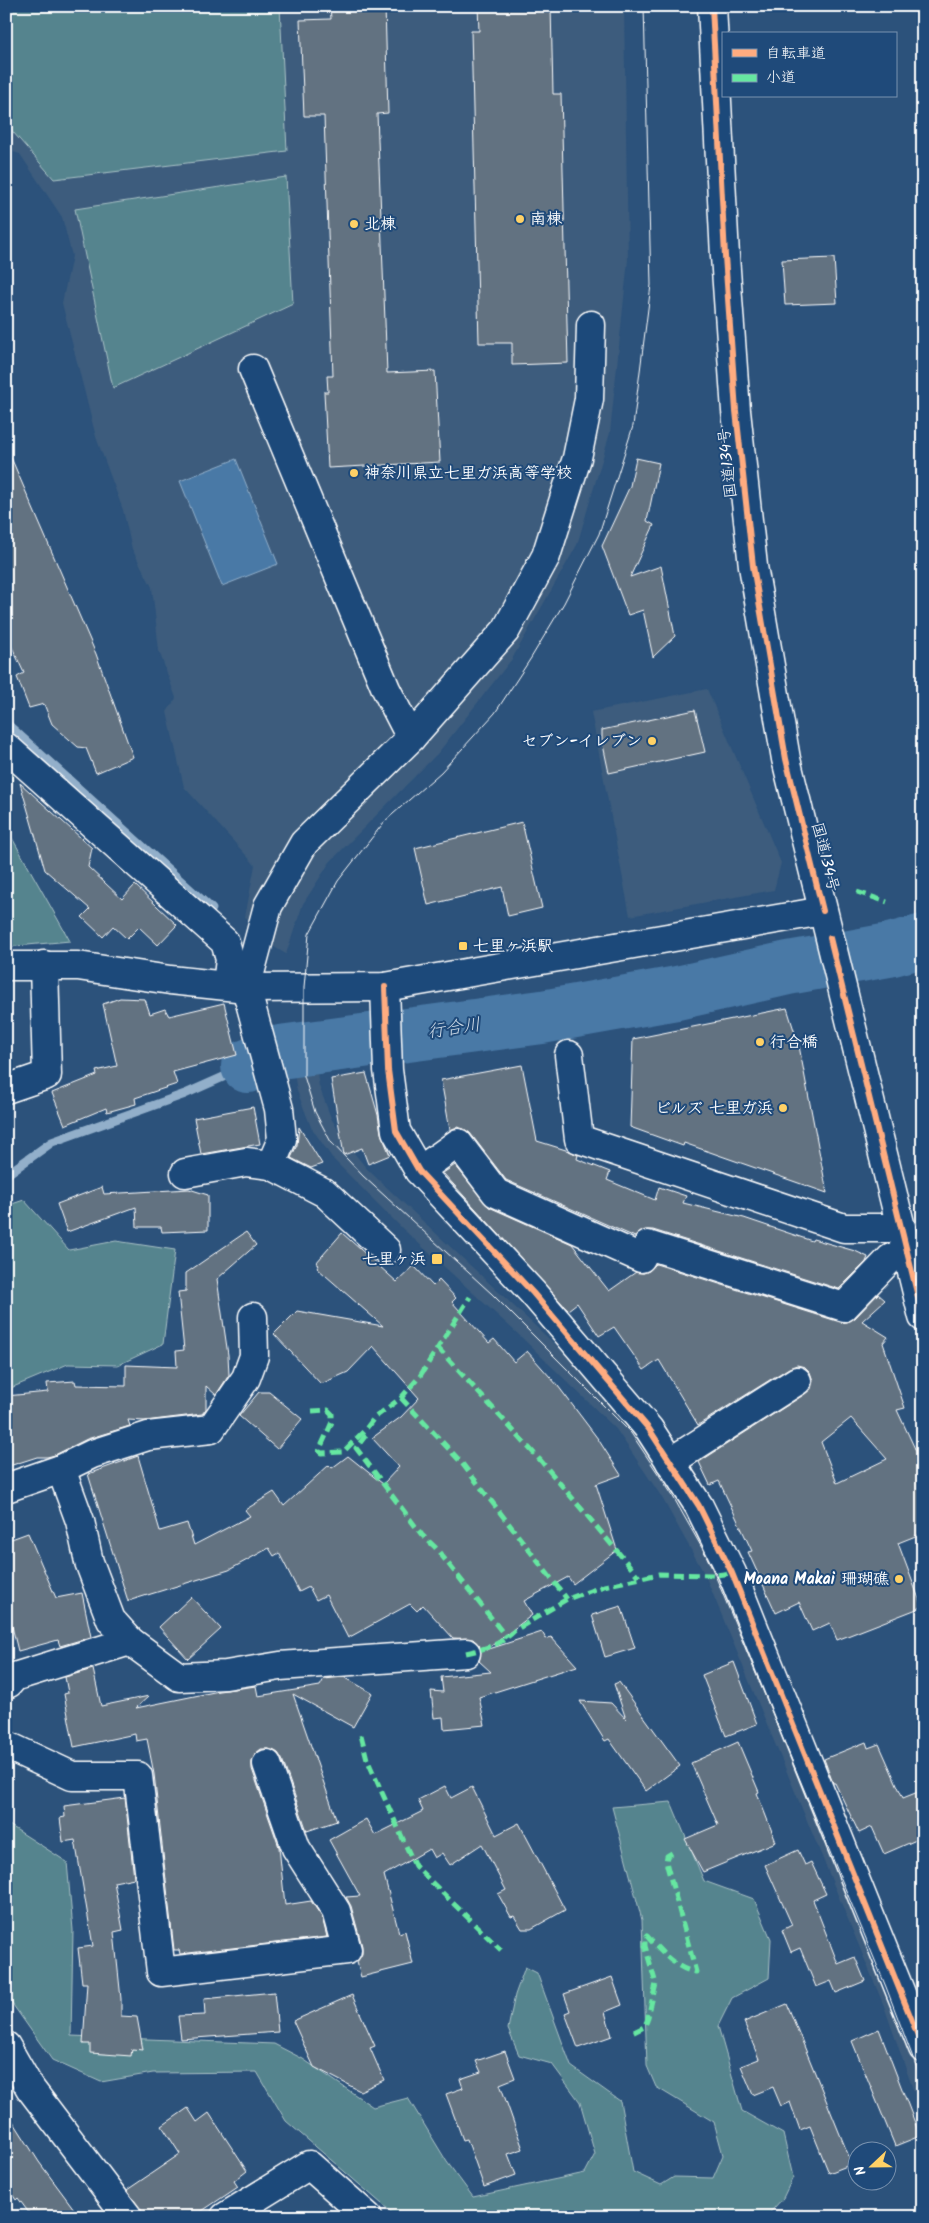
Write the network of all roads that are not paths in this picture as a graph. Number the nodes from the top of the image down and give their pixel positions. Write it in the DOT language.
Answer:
graph roads {
  1 [pos="712,6"];
  2 [pos="590,325"];
  3 [pos="253,369"];
  4 [pos="411,738"];
  5 [pos="6,747"];
  6 [pos="823,911"];
  7 [pos="44,964"];
  8 [pos="6,966"];
  9 [pos="236,987"];
  10 [pos="385,987"];
  11 [pos="569,1056"];
  12 [pos="6,1089"];
  13 [pos="270,1164"];
  14 [pos="419,1171"];
  15 [pos="184,1173"];
  16 [pos="904,1240"];
  17 [pos="386,1250"];
  18 [pos="253,1317"];
  19 [pos="923,1317"];
  20 [pos="797,1381"];
  21 [pos="670,1462"];
  22 [pos="60,1468"];
  23 [pos="6,1488"];
  24 [pos="130,1641"];
  25 [pos="466,1653"];
  26 [pos="9,1683"];
  27 [pos="6,1745"];
  28 [pos="266,1764"];
  29 [pos="6,2046"];
  30 [pos="923,2048"];
  31 [pos="128,2217"];
  32 [pos="224,2217"];
  33 [pos="368,2217"];
  1 -- 6 [label="main road, 国道134号"];
  2 -- 4 [label="main road"];
  3 -- 4 [label="main road"];
  4 -- 9 [label="main road"];
  5 -- 9 [label="main road"];
  6 -- 10 [label="main road"];
  6 -- 16 [label="main road, 国道134号"];
  7 -- 8 [label="main road"];
  7 -- 9 [label="main road"];
  7 -- 12 [label="main road"];
  9 -- 10 [label="main road"];
  9 -- 13 [label="main road"];
  10 -- 14 [label="main road"];
  11 -- 16 [label="main road"];
  13 -- 15 [label="main road"];
  13 -- 17 [label="main road"];
  14 -- 16 [label="main road"];
  14 -- 21 [label="main road"];
  16 -- 19 [label="main road, 国道134号"];
  18 -- 22 [label="main road"];
  20 -- 21 [label="main road"];
  21 -- 30 [label="main road"];
  22 -- 23 [label="main road"];
  22 -- 24 [label="main road"];
  24 -- 25 [label="main road"];
  24 -- 26 [label="main road"];
  27 -- 28 [label="main road"];
  29 -- 31 [label="main road"];
  32 -- 33 [label="main road"];
}
